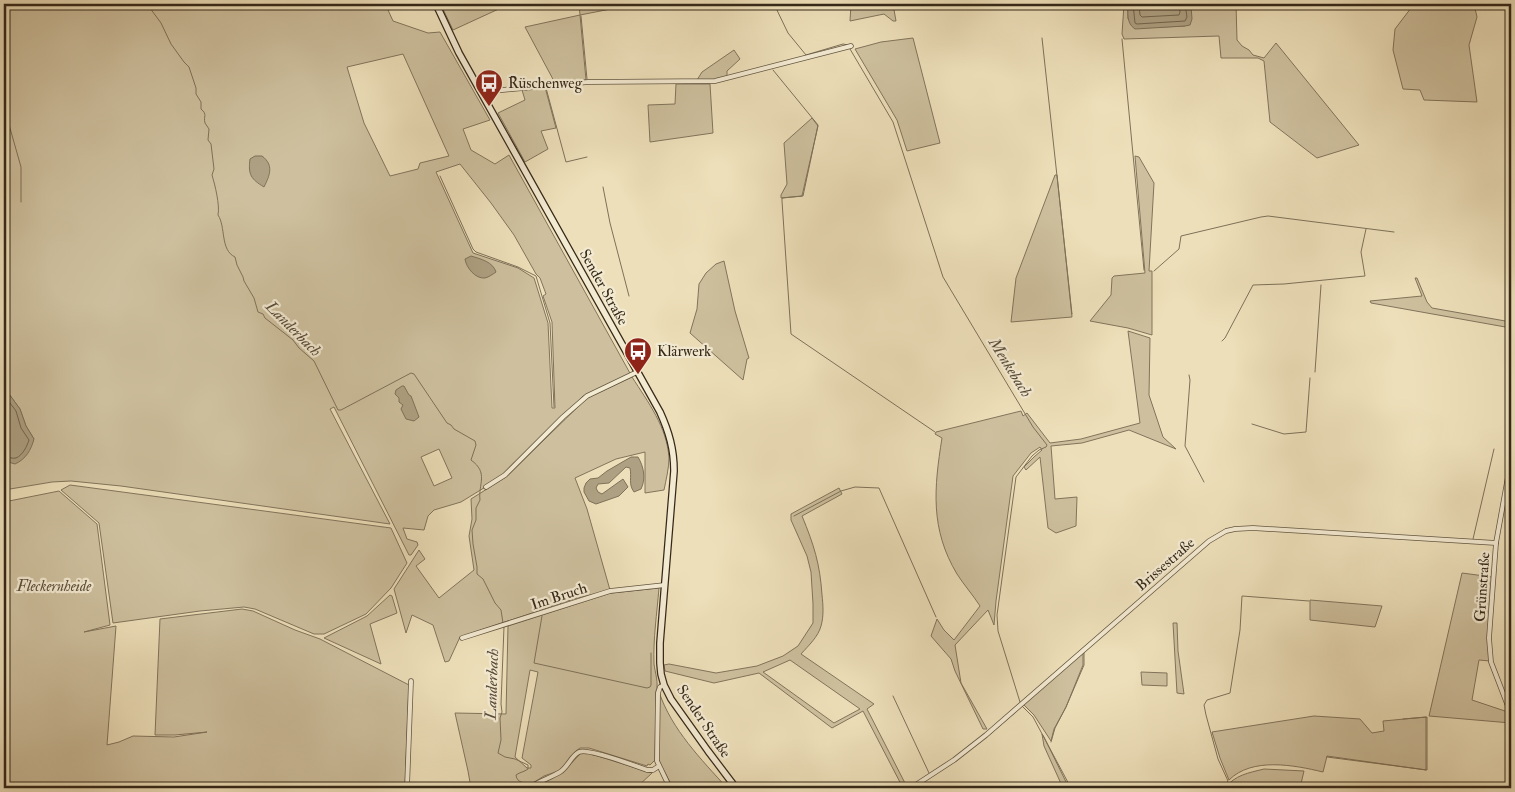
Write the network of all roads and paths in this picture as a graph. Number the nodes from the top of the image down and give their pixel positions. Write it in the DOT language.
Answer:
graph roads {
  1 [pos="436,4"];
  2 [pos="851,46"];
  3 [pos="482,92"];
  4 [pos="637,372"];
  5 [pos="1511,460"];
  6 [pos="486,487"];
  7 [pos="1496,543"];
  8 [pos="665,585"];
  9 [pos="462,638"];
  10 [pos="412,681"];
  11 [pos="664,685"];
  12 [pos="1511,714"];
  13 [pos="658,766"];
  14 [pos="294,788"];
  15 [pos="302,788"];
  16 [pos="407,788"];
  17 [pos="529,788"];
  18 [pos="670,788"];
  19 [pos="736,788"];
  20 [pos="912,788"];
  1 -- 3 [label="main road, Sender Straße"];
  2 -- 3 [label="street"];
  3 -- 4 [label="main road, Sender Straße"];
  4 -- 6 [label="street"];
  4 -- 8 [label="main road, Sender Straße"];
  5 -- 7 [label="street, Grünstraße"];
  7 -- 12 [label="street, Grünstraße"];
  7 -- 20 [label="street, Brissestraße"];
  8 -- 9 [label="street, Im Bruch"];
  8 -- 11 [label="main road, Sender Straße"];
  10 -- 16 [label="street"];
  11 -- 13 [label="street"];
  11 -- 19 [label="main road, Sender Straße"];
  13 -- 17 [label="street"];
  13 -- 18 [label="street"];
  14 -- 15 [label="street"];
}
